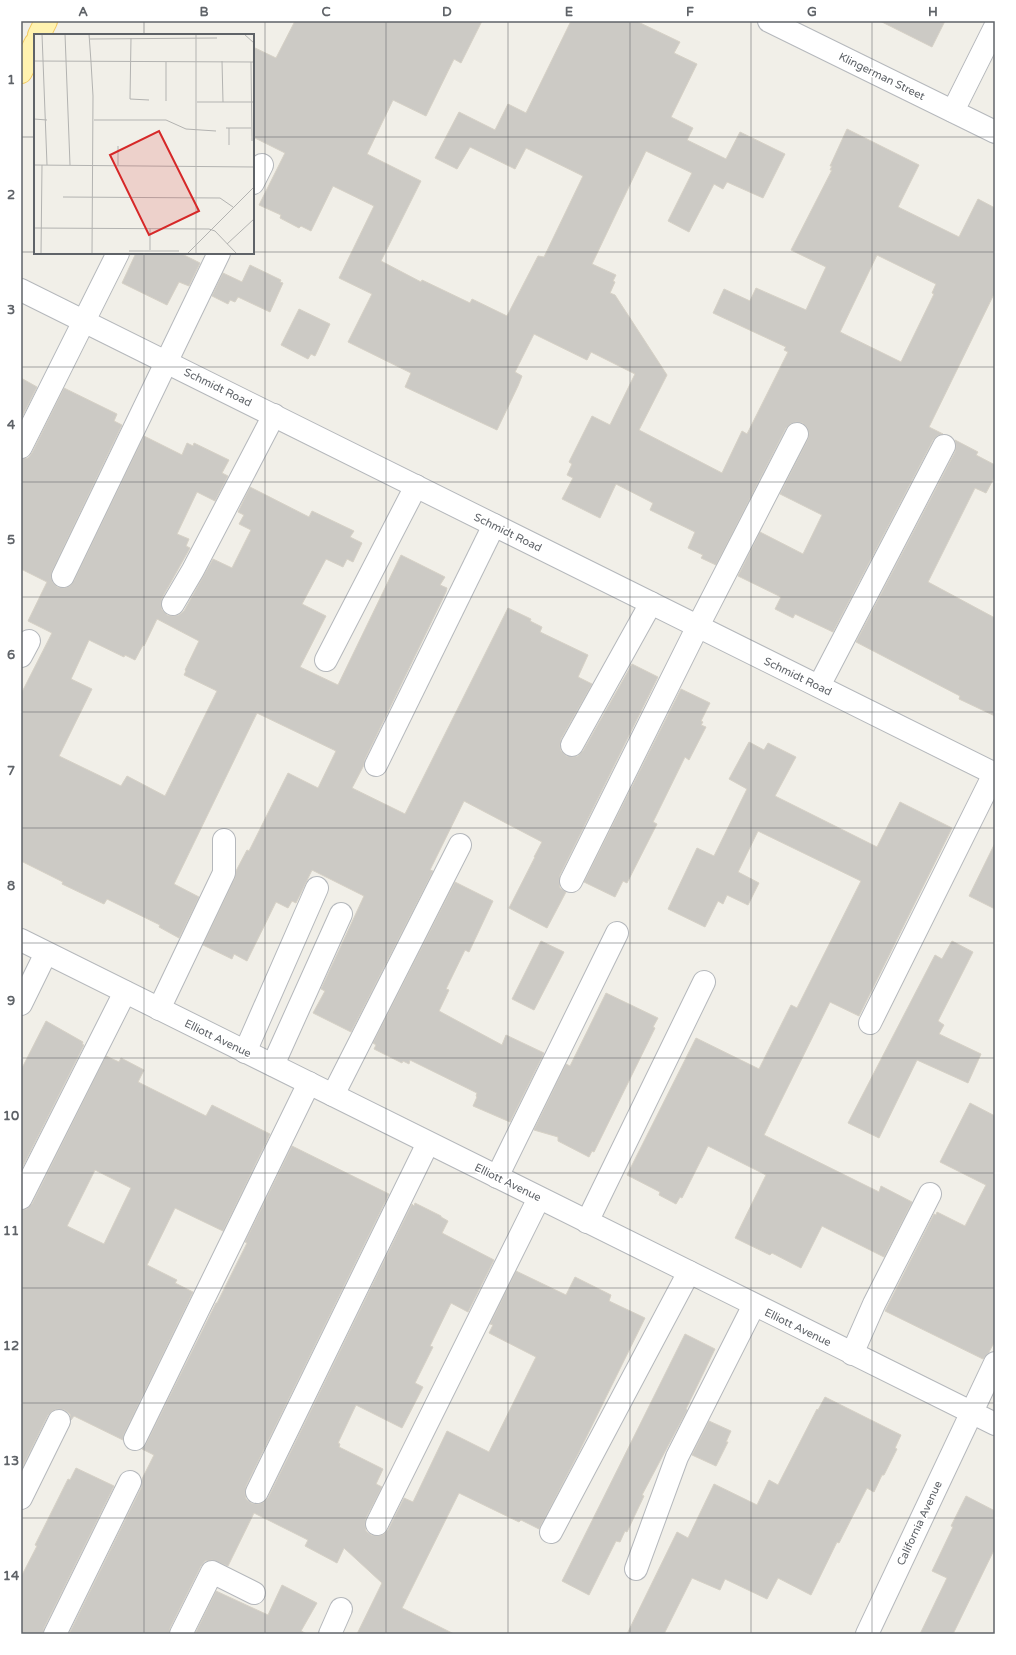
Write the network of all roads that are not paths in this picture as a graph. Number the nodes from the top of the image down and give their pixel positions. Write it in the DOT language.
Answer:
graph roads {
  1 [pos="46,21"];
  2 [pos="769,21"];
  3 [pos="995,27"];
  4 [pos="40,34"];
  5 [pos="34,46"];
  6 [pos="21,72"];
  7 [pos="953,111"];
  8 [pos="995,132"];
  9 [pos="117,254"];
  10 [pos="219,254"];
  11 [pos="21,290"];
  12 [pos="83,321"];
  13 [pos="166,362"];
  14 [pos="274,415"];
  15 [pos="797,434"];
  16 [pos="944,446"];
  17 [pos="21,447"];
  18 [pos="416,486"];
  19 [pos="494,525"];
  20 [pos="63,576"];
  21 [pos="651,603"];
  22 [pos="173,604"];
  23 [pos="698,626"];
  24 [pos="326,660"];
  25 [pos="819,686"];
  26 [pos="572,745"];
  27 [pos="376,765"];
  28 [pos="995,773"];
  29 [pos="224,840"];
  30 [pos="460,845"];
  31 [pos="572,881"];
  32 [pos="317,888"];
  33 [pos="341,914"];
  34 [pos="617,933"];
  35 [pos="21,940"];
  36 [pos="46,953"];
  37 [pos="704,982"];
  38 [pos="125,992"];
  39 [pos="21,1004"];
  40 [pos="159,1009"];
  41 [pos="870,1023"];
  42 [pos="245,1052"];
  43 [pos="273,1065"];
  44 [pos="308,1083"];
  45 [pos="333,1095"];
  46 [pos="428,1143"];
  47 [pos="497,1177"];
  48 [pos="930,1194"];
  49 [pos="21,1198"];
  50 [pos="539,1198"];
  51 [pos="587,1222"];
  52 [pos="689,1272"];
  53 [pos="754,1304"];
  54 [pos="852,1354"];
  55 [pos="995,1363"];
  56 [pos="971,1412"];
  57 [pos="59,1421"];
  58 [pos="995,1424"];
  59 [pos="135,1439"];
  60 [pos="130,1482"];
  61 [pos="257,1492"];
  62 [pos="21,1498"];
  63 [pos="377,1524"];
  64 [pos="550,1532"];
  65 [pos="636,1569"];
  66 [pos="254,1593"];
  67 [pos="341,1609"];
  68 [pos="55,1634"];
  69 [pos="181,1634"];
  70 [pos="330,1634"];
  71 [pos="867,1634"];
  1 -- 4 [label="main road"];
  2 -- 7 [label="street, Klingerman Street"];
  3 -- 7 [label="street"];
  5 -- 6 [label="main road"];
  7 -- 8 [label="street, Klingerman Street"];
  9 -- 12 [label="street"];
  10 -- 13 [label="street"];
  11 -- 12 [label="street, Schmidt Road"];
  12 -- 13 [label="street, Schmidt Road"];
  12 -- 17 [label="street"];
  13 -- 14 [label="street, Schmidt Road"];
  13 -- 20 [label="street"];
  14 -- 18 [label="street, Schmidt Road"];
  14 -- 22 [label="street"];
  15 -- 23 [label="street"];
  16 -- 25 [label="street"];
  18 -- 19 [label="street, Schmidt Road"];
  18 -- 24 [label="street"];
  19 -- 21 [label="street, Schmidt Road"];
  19 -- 27 [label="street"];
  21 -- 23 [label="street, Schmidt Road"];
  21 -- 26 [label="street"];
  23 -- 25 [label="street, Schmidt Road"];
  23 -- 31 [label="street"];
  25 -- 28 [label="street, Schmidt Road"];
  28 -- 41 [label="street"];
  29 -- 40 [label="street"];
  30 -- 45 [label="street"];
  32 -- 42 [label="street"];
  33 -- 43 [label="street"];
  34 -- 47 [label="street"];
  35 -- 36 [label="street, Elliott Avenue"];
  36 -- 38 [label="street, Elliott Avenue"];
  36 -- 39 [label="street"];
  37 -- 51 [label="street"];
  38 -- 40 [label="street, Elliott Avenue"];
  38 -- 49 [label="street"];
  40 -- 42 [label="street, Elliott Avenue"];
  42 -- 43 [label="street, Elliott Avenue"];
  43 -- 44 [label="street, Elliott Avenue"];
  44 -- 45 [label="street, Elliott Avenue"];
  44 -- 59 [label="street"];
  45 -- 46 [label="street, Elliott Avenue"];
  46 -- 47 [label="street, Elliott Avenue"];
  46 -- 61 [label="street"];
  47 -- 50 [label="street, Elliott Avenue"];
  48 -- 54 [label="street"];
  50 -- 51 [label="street, Elliott Avenue"];
  50 -- 63 [label="street"];
  51 -- 52 [label="street, Elliott Avenue"];
  52 -- 53 [label="street, Elliott Avenue"];
  52 -- 64 [label="street"];
  53 -- 54 [label="street, Elliott Avenue"];
  53 -- 65 [label="street"];
  54 -- 56 [label="street, Elliott Avenue"];
  55 -- 56 [label="street, California Avenue"];
  56 -- 58 [label="street, Elliott Avenue"];
  56 -- 71 [label="street, California Avenue"];
  57 -- 62 [label="street"];
  60 -- 68 [label="street"];
  66 -- 69 [label="street"];
  67 -- 70 [label="street"];
}
